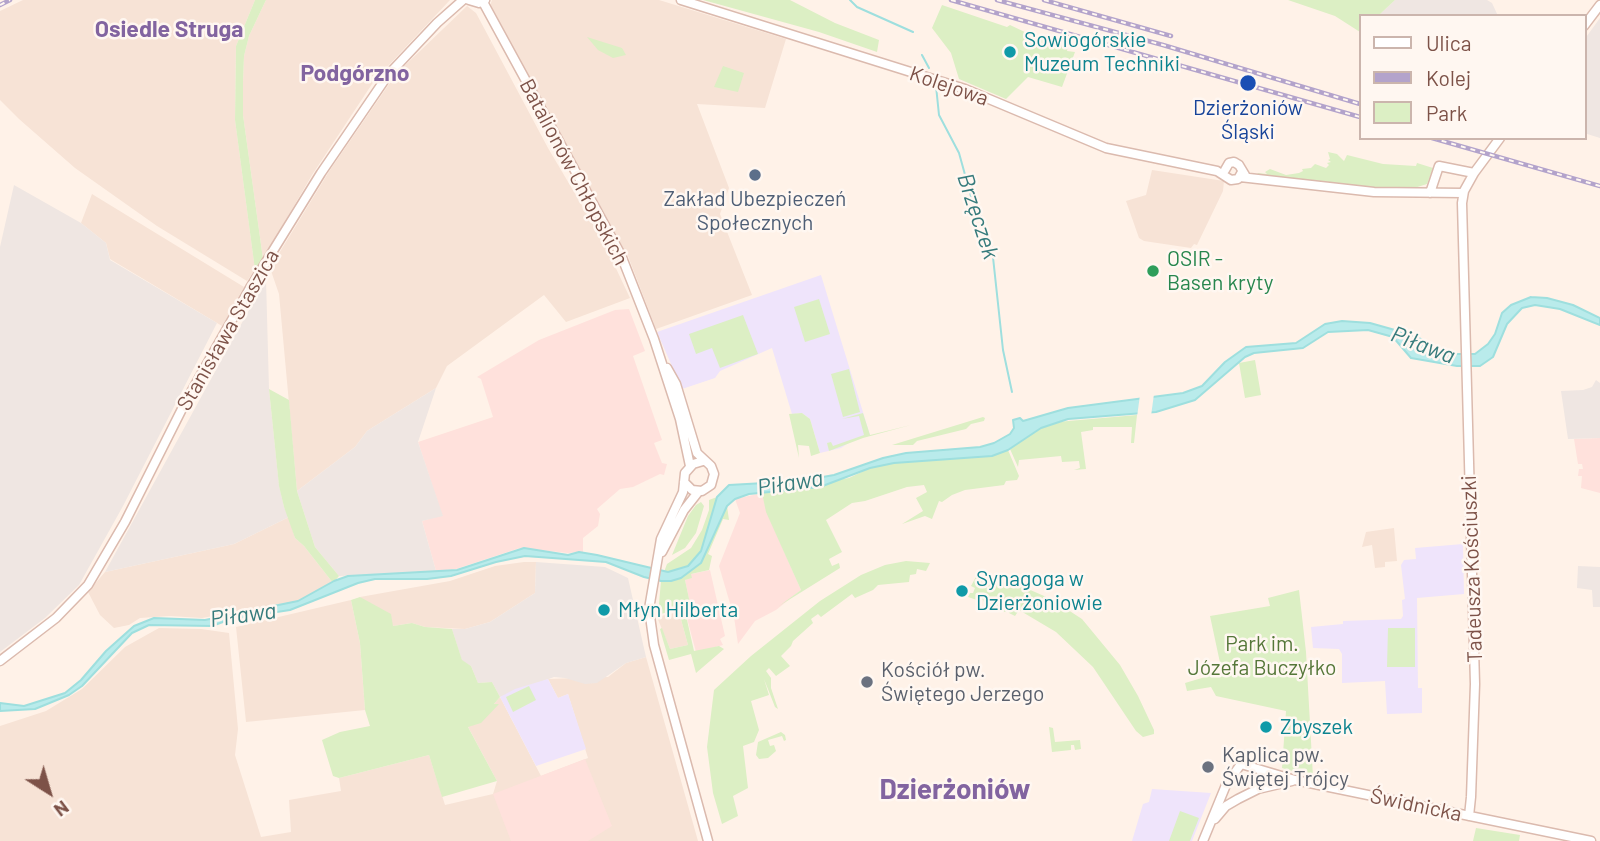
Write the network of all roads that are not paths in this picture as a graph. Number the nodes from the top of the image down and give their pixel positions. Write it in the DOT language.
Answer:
graph roads {
  1 [pos="463,0"];
  2 [pos="469,0"];
  3 [pos="681,0"];
  4 [pos="484,1"];
  5 [pos="1600,5"];
  6 [pos="1586,23"];
  7 [pos="1499,140"];
  8 [pos="1222,172"];
  9 [pos="1474,173"];
  10 [pos="1243,175"];
  11 [pos="1430,193"];
  12 [pos="1464,193"];
  13 [pos="656,347"];
  14 [pos="703,461"];
  15 [pos="691,466"];
  16 [pos="684,482"];
  17 [pos="699,491"];
  18 [pos="659,557"];
  19 [pos="0,661"];
  20 [pos="1295,780"];
  21 [pos="1469,816"];
  22 [pos="1208,829"];
  23 [pos="708,841"];
  24 [pos="1203,841"];
  25 [pos="1591,841"];
  1 -- 19 [label="street, Stanisława Staszica"];
  2 -- 4 [label="street"];
  3 -- 8 [label="street, Kolejowa"];
  4 -- 13 [label="street, Batalionów Chłopskich"];
  5 -- 6 [label="street"];
  7 -- 9 [label="street"];
  8 -- 10 [label="street"];
  8 -- 10 [label="street"];
  9 -- 11 [label="street"];
  9 -- 12 [label="street"];
  10 -- 11 [label="street"];
  11 -- 12 [label="street"];
  12 -- 21 [label="street, Tadeusza Kościuszki"];
  13 -- 14 [label="street, Batalionów Chłopskich"];
  13 -- 15 [label="street, Batalionów Chłopskich"];
  14 -- 15 [label="street"];
  14 -- 17 [label="street"];
  15 -- 16 [label="street"];
  16 -- 17 [label="street"];
  16 -- 18 [label="street"];
  17 -- 18 [label="street"];
  18 -- 23 [label="street"];
  20 -- 21 [label="street, Świdnicka"];
  20 -- 22 [label="street"];
  20 -- 22 [label="street, Świdnicka"];
  21 -- 25 [label="street, Świdnicka"];
  22 -- 24 [label="street"];
}
